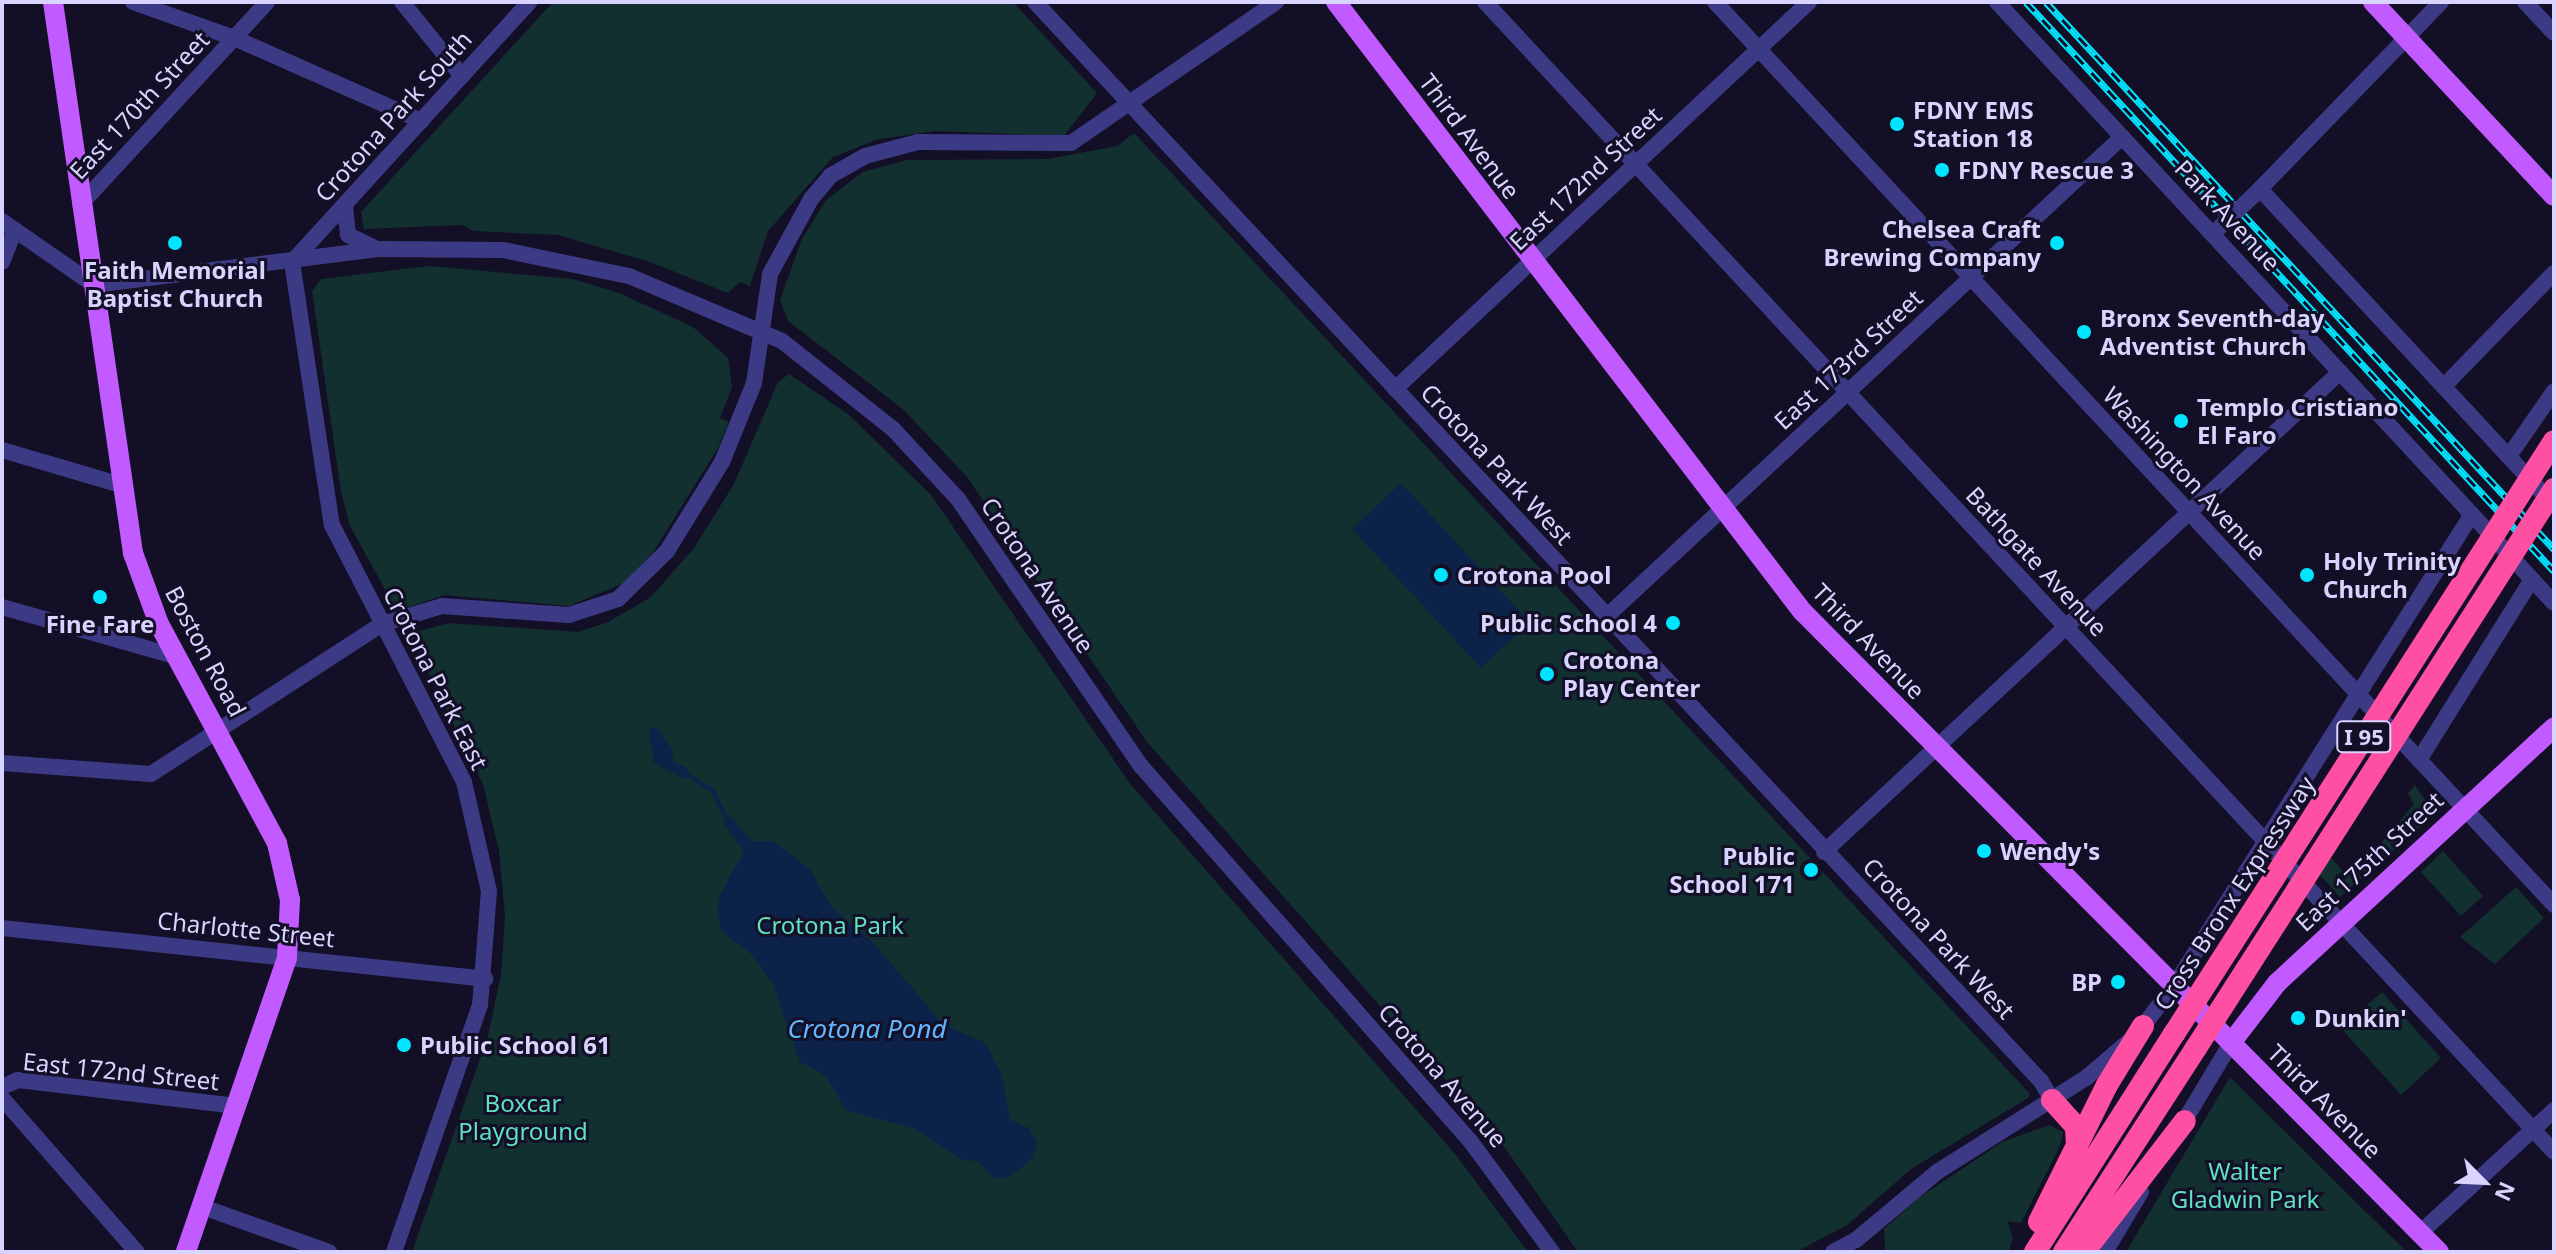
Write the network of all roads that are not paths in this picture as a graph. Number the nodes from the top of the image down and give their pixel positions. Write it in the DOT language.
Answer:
graph roads {
  1 [pos="53,2"];
  2 [pos="133,2"];
  3 [pos="267,2"];
  4 [pos="402,2"];
  5 [pos="529,2"];
  6 [pos="1035,2"];
  7 [pos="1276,2"];
  8 [pos="1336,2"];
  9 [pos="1485,2"];
  10 [pos="1715,2"];
  11 [pos="1809,2"];
  12 [pos="1997,2"];
  13 [pos="2373,2"];
  14 [pos="2441,2"];
  15 [pos="2525,2"];
  16 [pos="2554,33"];
  17 [pos="234,38"];
  18 [pos="2407,38"];
  19 [pos="1759,49"];
  20 [pos="462,76"];
  21 [pos="1130,103"];
  22 [pos="421,121"];
  23 [pos="2122,137"];
  24 [pos="1635,163"];
  25 [pos="2257,192"];
  26 [pos="2554,196"];
  27 [pos="80,205"];
  28 [pos="345,206"];
  29 [pos="8,226"];
  30 [pos="2216,231"];
  31 [pos="378,249"];
  32 [pos="1532,260"];
  33 [pos="2,262"];
  34 [pos="292,262"];
  35 [pos="2554,273"];
  36 [pos="1971,277"];
  37 [pos="94,285"];
  38 [pos="758,329"];
  39 [pos="2340,372"];
  40 [pos="2444,386"];
  41 [pos="1395,389"];
  42 [pos="2554,391"];
  43 [pos="1848,392"];
  44 [pos="2554,441"];
  45 [pos="2,450"];
  46 [pos="2509,456"];
  47 [pos="121,485"];
  48 [pos="2554,489"];
  49 [pos="2554,504"];
  50 [pos="1722,509"];
  51 [pos="2190,513"];
  52 [pos="2472,514"];
  53 [pos="2532,579"];
  54 [pos="2554,603"];
  55 [pos="2,607"];
  56 [pos="1606,617"];
  57 [pos="382,624"];
  58 [pos="2066,628"];
  59 [pos="178,657"];
  60 [pos="2358,694"];
  61 [pos="2554,727"];
  62 [pos="219,733"];
  63 [pos="1937,748"];
  64 [pos="2419,760"];
  65 [pos="2,763"];
  66 [pos="2465,809"];
  67 [pos="2265,842"];
  68 [pos="1824,852"];
  69 [pos="2554,905"];
  70 [pos="2340,923"];
  71 [pos="2,928"];
  72 [pos="287,958"];
  73 [pos="485,979"];
  74 [pos="2174,986"];
  75 [pos="2143,1026"];
  76 [pos="2231,1043"];
  77 [pos="2,1087"];
  78 [pos="2,1098"];
  79 [pos="2052,1100"];
  80 [pos="236,1106"];
  81 [pos="2554,1110"];
  82 [pos="2185,1121"];
  83 [pos="2533,1129"];
  84 [pos="2077,1149"];
  85 [pos="2554,1152"];
  86 [pos="200,1206"];
  87 [pos="2420,1233"];
  88 [pos="1861,1246"];
  89 [pos="137,1252"];
  90 [pos="186,1252"];
  91 [pos="329,1252"];
  92 [pos="394,1252"];
  93 [pos="1552,1252"];
  94 [pos="1833,1252"];
  95 [pos="2024,1252"];
  96 [pos="2035,1252"];
  97 [pos="2064,1252"];
  98 [pos="2084,1252"];
  99 [pos="2105,1252"];
  100 [pos="2439,1252"];
  1 -- 27 [label="main road, Boston Road"];
  2 -- 17 [label="street"];
  3 -- 17 [label="street, East 170th Street"];
  4 -- 20 [label="street"];
  5 -- 20 [label="street, Crotona Park South"];
  6 -- 21 [label="street, Crotona Park West"];
  7 -- 21 [label="street"];
  8 -- 32 [label="main road, Third Avenue"];
  9 -- 24 [label="street, Bathgate Avenue"];
  10 -- 19 [label="street, Washington Avenue"];
  11 -- 19 [label="street, East 172nd Street"];
  12 -- 23 [label="street, Park Avenue"];
  13 -- 18 [label="main road"];
  14 -- 18 [label="street"];
  15 -- 16 [label="street"];
  17 -- 22 [label="street"];
  17 -- 27 [label="street, East 170th Street"];
  18 -- 25 [label="street"];
  18 -- 26 [label="main road"];
  19 -- 24 [label="street, East 172nd Street"];
  19 -- 36 [label="street, Washington Avenue"];
  20 -- 22 [label="street, Crotona Park South"];
  21 -- 38 [label="street"];
  21 -- 41 [label="street, Crotona Park West"];
  22 -- 28 [label="street, Crotona Park South"];
  23 -- 30 [label="street, Park Avenue"];
  23 -- 36 [label="street, East 173rd Street"];
  24 -- 32 [label="street, East 172nd Street"];
  24 -- 43 [label="street, Bathgate Avenue"];
  25 -- 30 [label="street, bridge"];
  25 -- 40 [label="street, Park Avenue"];
  27 -- 37 [label="main road, Boston Road"];
  28 -- 31 [label="street"];
  28 -- 34 [label="street, Crotona Park South"];
  29 -- 33 [label="street"];
  29 -- 37 [label="street"];
  30 -- 39 [label="street, Park Avenue"];
  31 -- 34 [label="street, Crotona Avenue"];
  31 -- 38 [label="street, Crotona Avenue"];
  32 -- 41 [label="street, East 172nd Street"];
  32 -- 50 [label="main road, Third Avenue"];
  34 -- 37 [label="street, Crotona Avenue"];
  34 -- 57 [label="street, Crotona Park East"];
  35 -- 40 [label="street"];
  36 -- 43 [label="street, East 173rd Street"];
  36 -- 51 [label="street, Washington Avenue"];
  37 -- 47 [label="main road, Boston Road"];
  38 -- 57 [label="street"];
  38 -- 93 [label="street, Crotona Avenue"];
  39 -- 51 [label="street"];
  39 -- 52 [label="street, Park Avenue"];
  40 -- 46 [label="street, Park Avenue"];
  41 -- 56 [label="street, Crotona Park West"];
  42 -- 46 [label="street"];
  43 -- 50 [label="street, East 173rd Street"];
  43 -- 58 [label="street, Bathgate Avenue"];
  44 -- 96 [label="highway, Cross Bronx Expressway / I 95, bridge"];
  45 -- 47 [label="street"];
  46 -- 49 [label="street, Park Avenue"];
  47 -- 59 [label="main road, Boston Road"];
  48 -- 97 [label="highway, I 95, bridge"];
  50 -- 56 [label="street, East 173rd Street"];
  50 -- 63 [label="main road, Third Avenue"];
  51 -- 58 [label="street"];
  51 -- 60 [label="street, Washington Avenue"];
  52 -- 53 [label="street, Park Avenue"];
  52 -- 60 [label="street"];
  53 -- 54 [label="street, Park Avenue"];
  53 -- 64 [label="street"];
  55 -- 59 [label="street"];
  56 -- 68 [label="street, Crotona Park West"];
  57 -- 62 [label="street"];
  57 -- 73 [label="street, Crotona Park East"];
  58 -- 63 [label="street"];
  58 -- 67 [label="street, Bathgate Avenue"];
  59 -- 62 [label="main road, Boston Road"];
  60 -- 64 [label="street, Washington Avenue"];
  60 -- 67 [label="street"];
  61 -- 66 [label="main road, East 175th Street"];
  62 -- 65 [label="street"];
  62 -- 72 [label="main road, Boston Road"];
  63 -- 68 [label="street"];
  63 -- 74 [label="main road, Third Avenue"];
  64 -- 66 [label="street, Washington Avenue"];
  66 -- 69 [label="street, Washington Avenue"];
  66 -- 70 [label="main road, East 175th Street"];
  67 -- 70 [label="street, Bathgate Avenue"];
  67 -- 74 [label="street"];
  68 -- 79 [label="street, Crotona Park West"];
  70 -- 76 [label="main road, East 175th Street"];
  70 -- 83 [label="street, Bathgate Avenue"];
  71 -- 72 [label="street, Charlotte Street"];
  72 -- 73 [label="street, Charlotte Street"];
  72 -- 80 [label="main road, Boston Road"];
  73 -- 92 [label="street, Crotona Park East"];
  74 -- 75 [label="street"];
  74 -- 76 [label="main road, Third Avenue"];
  75 -- 79 [label="street"];
  75 -- 84 [label="highway"];
  76 -- 82 [label="street"];
  76 -- 87 [label="main road, Third Avenue"];
  77 -- 80 [label="street, East 172nd Street"];
  78 -- 89 [label="street"];
  79 -- 84 [label="highway"];
  79 -- 88 [label="street"];
  80 -- 86 [label="main road, Boston Road"];
  81 -- 83 [label="street"];
  82 -- 98 [label="highway"];
  82 -- 99 [label="street"];
  83 -- 85 [label="street, Bathgate Avenue"];
  83 -- 87 [label="street"];
  84 -- 95 [label="highway"];
  86 -- 90 [label="main road, Boston Road"];
  86 -- 91 [label="street"];
  87 -- 100 [label="main road, Third Avenue"];
  88 -- 94 [label="street"];
}
